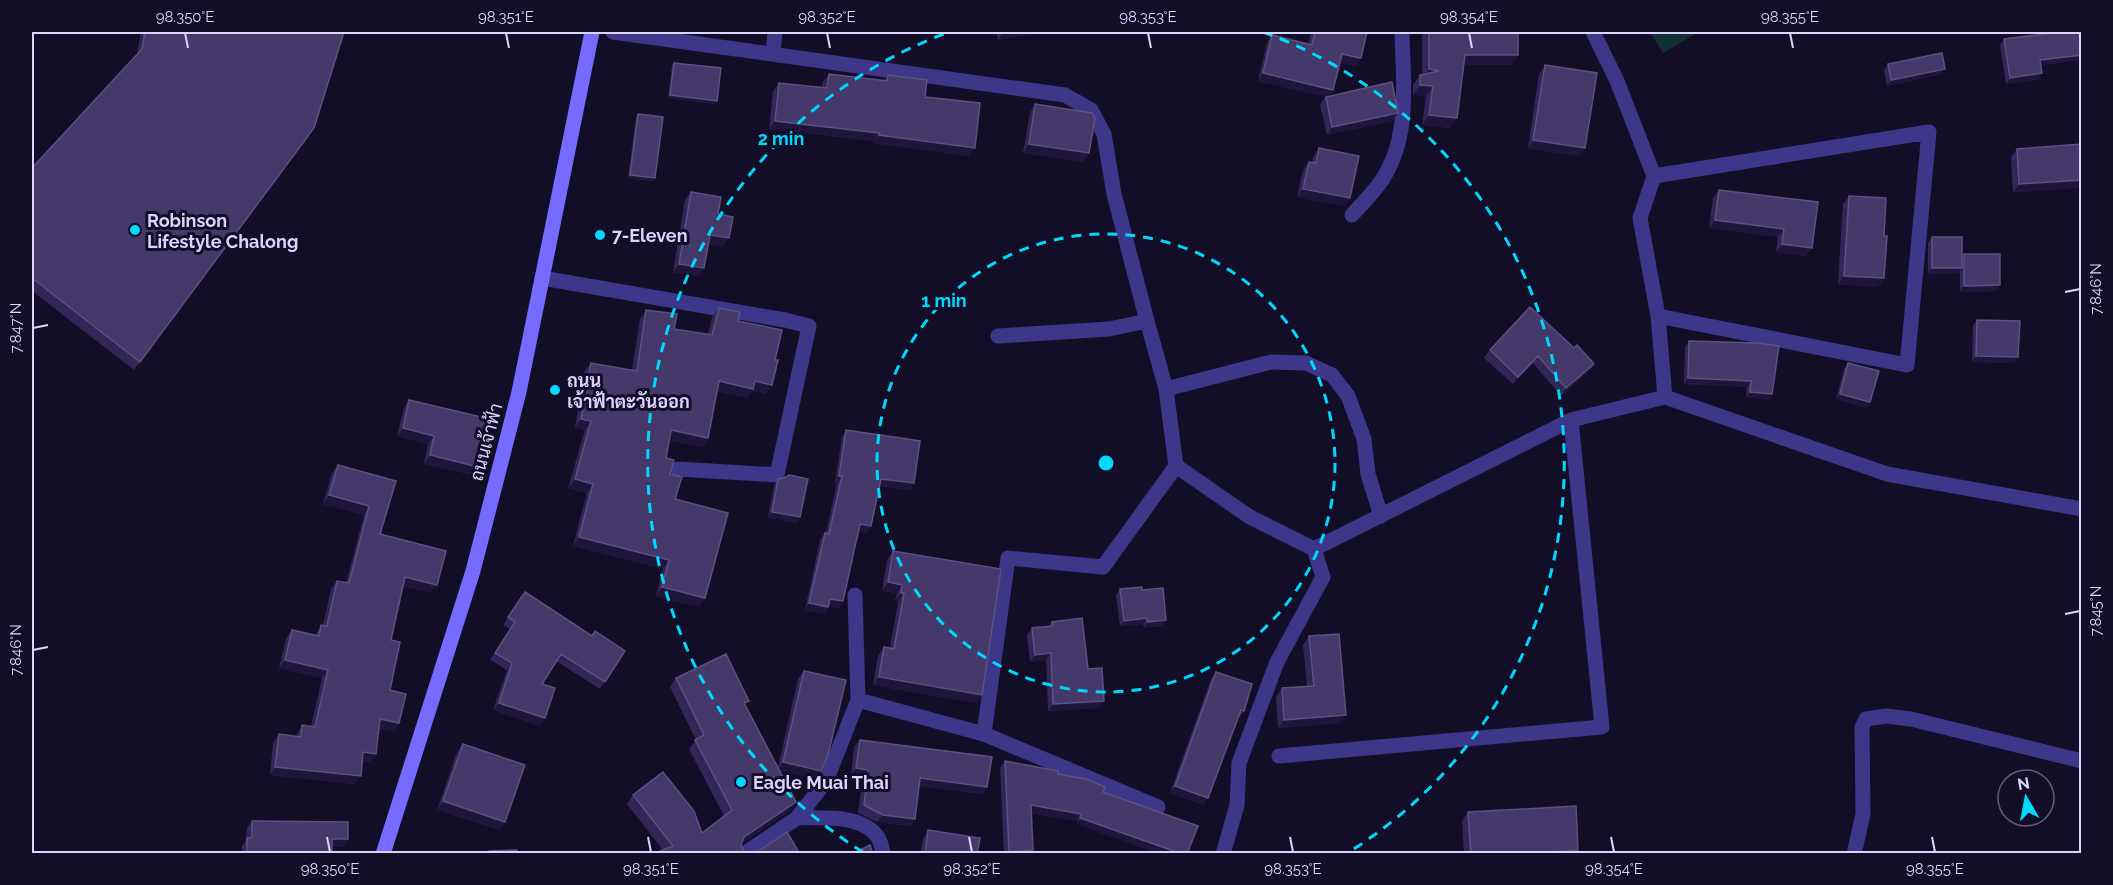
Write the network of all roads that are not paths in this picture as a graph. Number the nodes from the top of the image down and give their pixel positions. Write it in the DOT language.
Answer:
graph roads {
  1 [pos="592,32"];
  2 [pos="614,32"];
  3 [pos="775,32"];
  4 [pos="1402,32"];
  5 [pos="1593,32"];
  6 [pos="773,53"];
  7 [pos="1654,176"];
  8 [pos="1352,215"];
  9 [pos="542,278"];
  10 [pos="1658,316"];
  11 [pos="1147,321"];
  12 [pos="998,336"];
  13 [pos="1166,389"];
  14 [pos="1665,397"];
  15 [pos="1571,420"];
  16 [pos="1176,466"];
  17 [pos="678,469"];
  18 [pos="2082,509"];
  19 [pos="1381,516"];
  20 [pos="1314,549"];
  21 [pos="855,595"];
  22 [pos="858,700"];
  23 [pos="984,734"];
  24 [pos="1279,756"];
  25 [pos="2082,761"];
  26 [pos="1158,807"];
  27 [pos="797,818"];
  28 [pos="383,854"];
  29 [pos="744,854"];
  30 [pos="883,854"];
  31 [pos="1223,854"];
  32 [pos="1854,854"];
  1 -- 9 [label="main road, ถนนเจ้าฟ้า"];
  2 -- 6 [label="street"];
  3 -- 6 [label="street"];
  4 -- 8 [label="street"];
  5 -- 7 [label="street"];
  6 -- 11 [label="street"];
  7 -- 10 [label="street"];
  7 -- 10 [label="street"];
  9 -- 17 [label="street"];
  9 -- 28 [label="main road, ถนนเจ้าฟ้า"];
  10 -- 14 [label="street"];
  11 -- 12 [label="street"];
  11 -- 13 [label="street"];
  13 -- 16 [label="street"];
  13 -- 19 [label="street"];
  14 -- 15 [label="street"];
  14 -- 18 [label="street"];
  15 -- 19 [label="street"];
  15 -- 24 [label="street"];
  16 -- 20 [label="street"];
  16 -- 23 [label="street"];
  19 -- 20 [label="street"];
  20 -- 31 [label="street"];
  21 -- 22 [label="street"];
  22 -- 23 [label="street"];
  22 -- 27 [label="street"];
  23 -- 26 [label="street"];
  25 -- 32 [label="street"];
  27 -- 29 [label="street"];
  27 -- 30 [label="street"];
}
